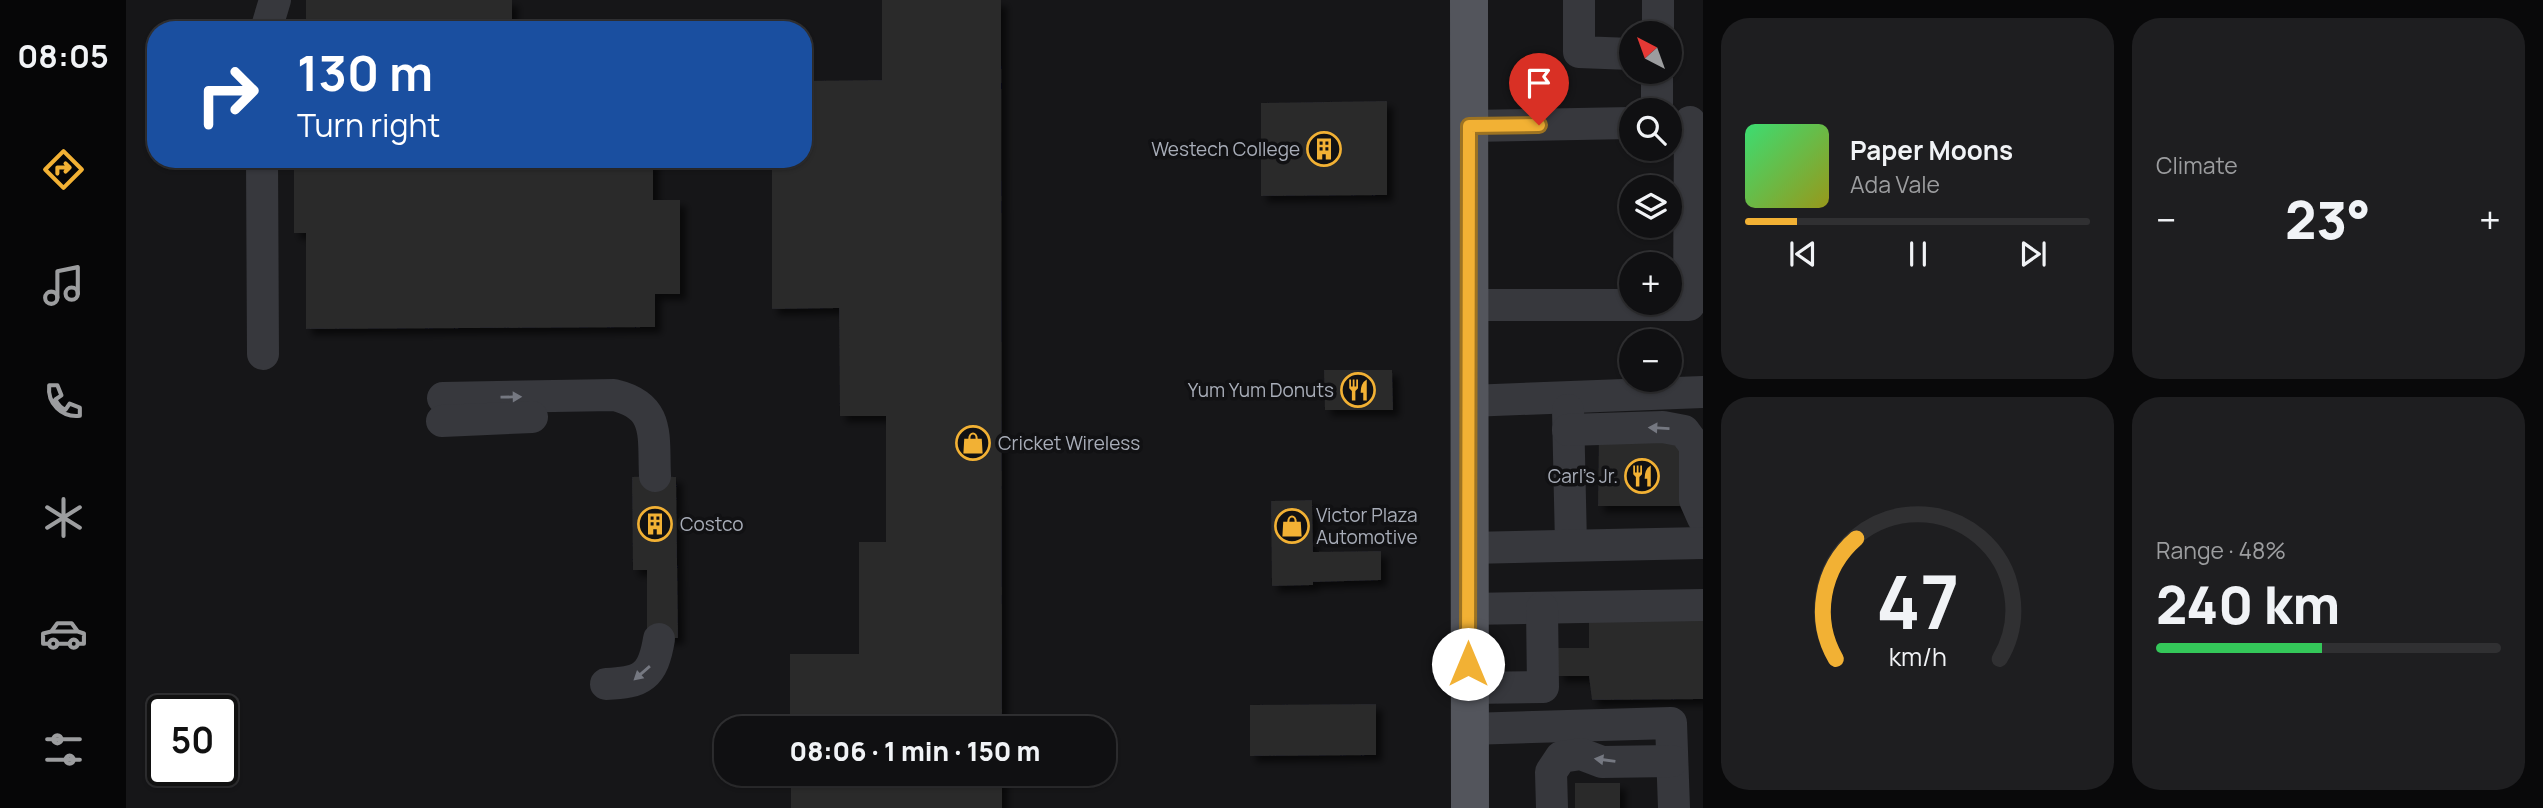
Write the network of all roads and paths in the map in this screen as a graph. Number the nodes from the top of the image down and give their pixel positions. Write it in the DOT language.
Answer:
graph roads {
  1 [pos="275,0"];
  2 [pos="1469,0"];
  3 [pos="1579,0"];
  4 [pos="1658,0"];
  5 [pos="269,21"];
  6 [pos="1658,21"];
  7 [pos="1619,54"];
  8 [pos="1688,122"];
  9 [pos="1619,123"];
  10 [pos="1469,126"];
  11 [pos="262,168"];
  12 [pos="1469,305"];
  13 [pos="263,354"];
  14 [pos="1703,393"];
  15 [pos="1568,398"];
  16 [pos="1469,401"];
  17 [pos="442,410"];
  18 [pos="1568,430"];
  19 [pos="655,476"];
  20 [pos="1703,518"];
  21 [pos="1703,543"];
  22 [pos="1571,545"];
  23 [pos="1469,548"];
  24 [pos="1703,605"];
  25 [pos="1542,608"];
  26 [pos="1468,610"];
  27 [pos="659,639"];
  28 [pos="606,684"];
  29 [pos="1468,688"];
  30 [pos="1468,729"];
  31 [pos="1672,761"];
  32 [pos="1470,808"];
  33 [pos="1552,808"];
  34 [pos="1674,808"];
  1 -- 5 [label="lane"];
  2 -- 10 [label="main road"];
  3 -- 7 [label="lane"];
  4 -- 6 [label="lane"];
  8 -- 12 [label="lane"];
  9 -- 10 [label="lane"];
  10 -- 12 [label="main road"];
  11 -- 13 [label="lane"];
  12 -- 16 [label="main road"];
  14 -- 15 [label="lane"];
  15 -- 16 [label="lane"];
  15 -- 18 [label="lane"];
  16 -- 23 [label="main road"];
  17 -- 19 [label="lane, one-way"];
  20 -- 18 [label="lane, one-way"];
  18 -- 22 [label="lane"];
  21 -- 22 [label="lane"];
  22 -- 23 [label="lane"];
  23 -- 26 [label="main road"];
  24 -- 25 [label="lane"];
  25 -- 26 [label="lane"];
  25 -- 29 [label="lane"];
  26 -- 29 [label="main road"];
  27 -- 28 [label="lane, one-way"];
  29 -- 30 [label="main road"];
  30 -- 31 [label="lane"];
  30 -- 32 [label="main road"];
  31 -- 33 [label="lane, one-way"];
  31 -- 34 [label="lane"];
}
